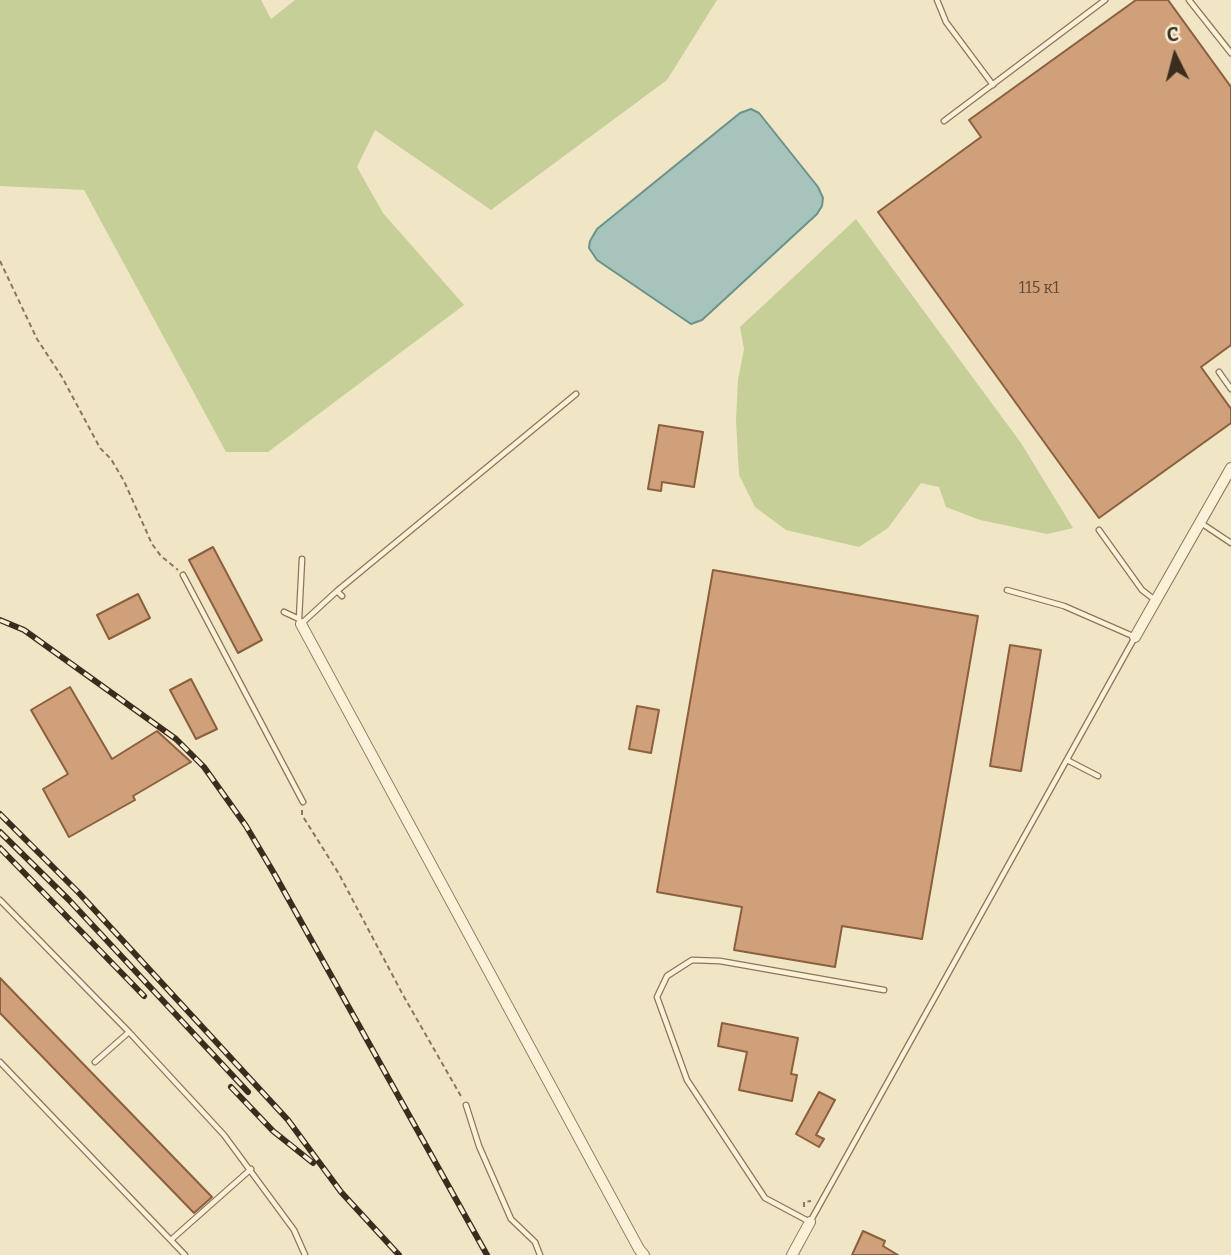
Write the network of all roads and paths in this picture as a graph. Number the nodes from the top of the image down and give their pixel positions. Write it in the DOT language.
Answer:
graph roads {
  1 [pos="937,0"];
  2 [pos="1105,0"];
  3 [pos="1189,0"];
  4 [pos="1231,53"];
  5 [pos="993,85"];
  6 [pos="944,121"];
  7 [pos="0,261"];
  8 [pos="1219,372"];
  9 [pos="1231,389"];
  10 [pos="576,394"];
  11 [pos="1231,468"];
  12 [pos="1200,523"];
  13 [pos="1099,530"];
  14 [pos="1231,543"];
  15 [pos="302,559"];
  16 [pos="183,575"];
  17 [pos="1007,590"];
  18 [pos="337,591"];
  19 [pos="342,596"];
  20 [pos="1156,601"];
  21 [pos="284,612"];
  22 [pos="300,621"];
  23 [pos="1135,638"];
  24 [pos="1067,760"];
  25 [pos="1098,776"];
  26 [pos="303,802"];
  27 [pos="1,902"];
  28 [pos="884,990"];
  29 [pos="129,1032"];
  30 [pos="0,1062"];
  31 [pos="95,1062"];
  32 [pos="466,1105"];
  33 [pos="251,1169"];
  34 [pos="810,1222"];
  35 [pos="172,1240"];
  36 [pos="185,1255"];
  37 [pos="305,1255"];
  38 [pos="540,1255"];
  39 [pos="644,1255"];
  40 [pos="792,1255"];
  1 -- 5 [label="lane"];
  2 -- 5 [label="lane"];
  3 -- 4 [label="lane"];
  5 -- 6 [label="lane"];
  7 -- 16 [label="path"];
  8 -- 9 [label="lane"];
  10 -- 18 [label="lane"];
  11 -- 12 [label="street"];
  12 -- 14 [label="lane"];
  12 -- 20 [label="street"];
  13 -- 20 [label="lane"];
  15 -- 22 [label="lane"];
  16 -- 26 [label="lane"];
  17 -- 23 [label="lane"];
  18 -- 19 [label="lane"];
  18 -- 22 [label="lane"];
  20 -- 23 [label="street"];
  21 -- 22 [label="lane"];
  22 -- 39 [label="street"];
  23 -- 24 [label="lane"];
  24 -- 25 [label="lane"];
  24 -- 34 [label="lane"];
  26 -- 32 [label="path"];
  27 -- 29 [label="lane"];
  28 -- 34 [label="lane"];
  29 -- 31 [label="lane"];
  29 -- 33 [label="lane"];
  30 -- 35 [label="lane"];
  32 -- 38 [label="lane"];
  33 -- 35 [label="lane"];
  33 -- 37 [label="lane"];
  34 -- 40 [label="street"];
  35 -- 36 [label="lane"];
}
